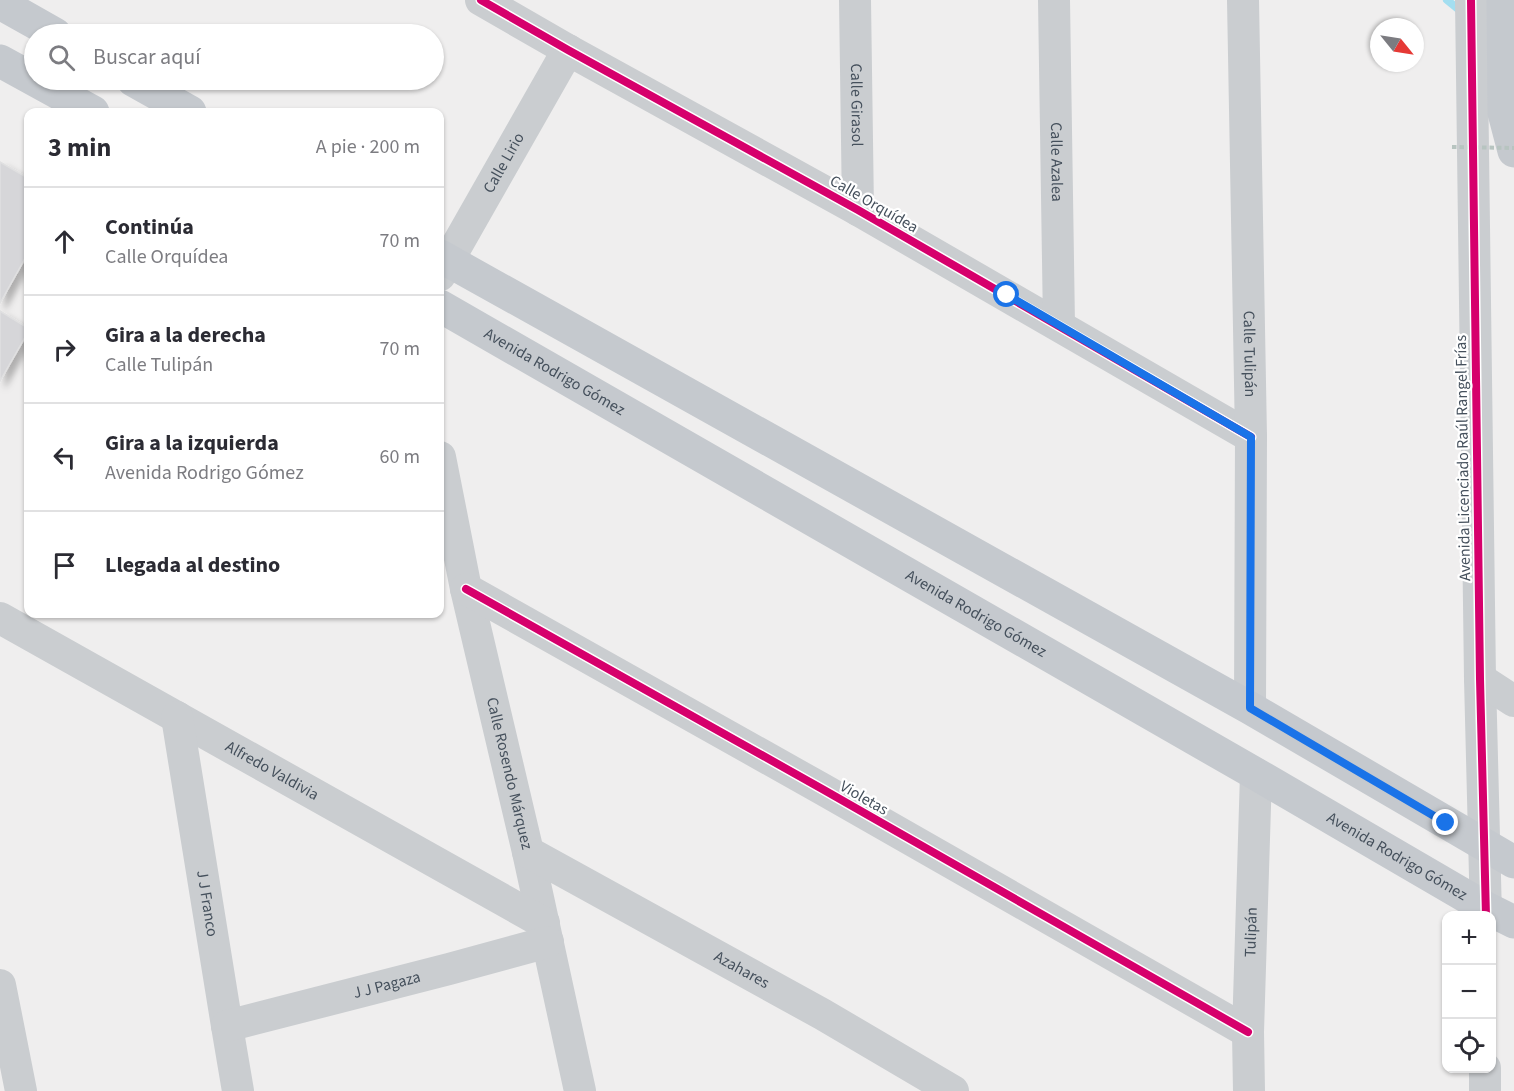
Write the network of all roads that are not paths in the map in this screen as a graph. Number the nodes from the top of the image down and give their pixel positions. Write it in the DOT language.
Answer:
graph roads {
  1 [pos="481,0"];
  2 [pos="855,0"];
  3 [pos="1054,0"];
  4 [pos="1243,0"];
  5 [pos="1447,0"];
  6 [pos="1503,0"];
  7 [pos="0,3"];
  8 [pos="1471,10"];
  9 [pos="37,24"];
  10 [pos="568,50"];
  11 [pos="0,61"];
  12 [pos="24,74"];
  13 [pos="53,90"];
  14 [pos="151,90"];
  15 [pos="86,108"];
  16 [pos="183,108"];
  17 [pos="1514,149"];
  18 [pos="858,210"];
  19 [pos="444,261"];
  20 [pos="444,265"];
  21 [pos="444,308"];
  22 [pos="1059,325"];
  23 [pos="1251,437"];
  24 [pos="444,477"];
  25 [pos="466,589"];
  26 [pos="0,618"];
  27 [pos="1480,679"];
  28 [pos="1514,701"];
  29 [pos="1250,708"];
  30 [pos="177,717"];
  31 [pos="1256,774"];
  32 [pos="1485,846"];
  33 [pos="528,852"];
  34 [pos="1514,862"];
  35 [pos="1488,911"];
  36 [pos="1494,911"];
  37 [pos="546,932"];
  38 [pos="0,985"];
  39 [pos="226,1026"];
  40 [pos="1248,1032"];
  41 [pos="1485,1073"];
  42 [pos="21,1091"];
  43 [pos="238,1091"];
  44 [pos="580,1091"];
  45 [pos="953,1091"];
  46 [pos="1249,1091"];
  47 [pos="1485,1091"];
  1 -- 10 [label="street, Calle Orquídea"];
  2 -- 18 [label="street, Calle Girasol"];
  3 -- 22 [label="street, Calle Azalea"];
  4 -- 23 [label="street, Calle Tulipán"];
  5 -- 8 [label="street"];
  6 -- 17 [label="main road"];
  7 -- 9 [label="main road"];
  8 -- 27 [label="street, Avenida Licenciado Raúl Rangel Frías"];
  10 -- 18 [label="street, Calle Orquídea"];
  10 -- 19 [label="street, Calle Lirio"];
  11 -- 12 [label="main road"];
  13 -- 15 [label="main road"];
  14 -- 16 [label="main road"];
  18 -- 22 [label="street, Calle Orquídea"];
  20 -- 29 [label="main road"];
  21 -- 31 [label="main road, Avenida Rodrigo Gómez"];
  22 -- 23 [label="street, Calle Orquídea"];
  23 -- 29 [label="street, Calle Tulipán"];
  24 -- 25 [label="street, Calle Rosendo Márquez"];
  25 -- 33 [label="street, Calle Rosendo Márquez"];
  25 -- 40 [label="street, Violetas"];
  26 -- 30 [label="street, Alfredo Valdivia"];
  27 -- 28 [label="street"];
  27 -- 32 [label="street, Avenida Licenciado Raúl Rangel Frías"];
  29 -- 32 [label="main road"];
  30 -- 37 [label="street, Alfredo Valdivia"];
  30 -- 39 [label="street, J J Franco"];
  31 -- 35 [label="main road, Avenida Rodrigo Gómez"];
  31 -- 40 [label="street, Tulipán"];
  32 -- 34 [label="main road"];
  32 -- 36 [label="street, Avenida Licenciado Raúl Rangel Frías"];
  33 -- 37 [label="street, Calle Rosendo Márquez"];
  33 -- 45 [label="street, Azahares"];
  37 -- 39 [label="street, J J Pagaza"];
  37 -- 44 [label="street, Calle Rosendo Márquez"];
  38 -- 42 [label="street"];
  39 -- 43 [label="street, J J Franco"];
  40 -- 46 [label="street, Tulipán"];
  41 -- 47 [label="street"];
}
